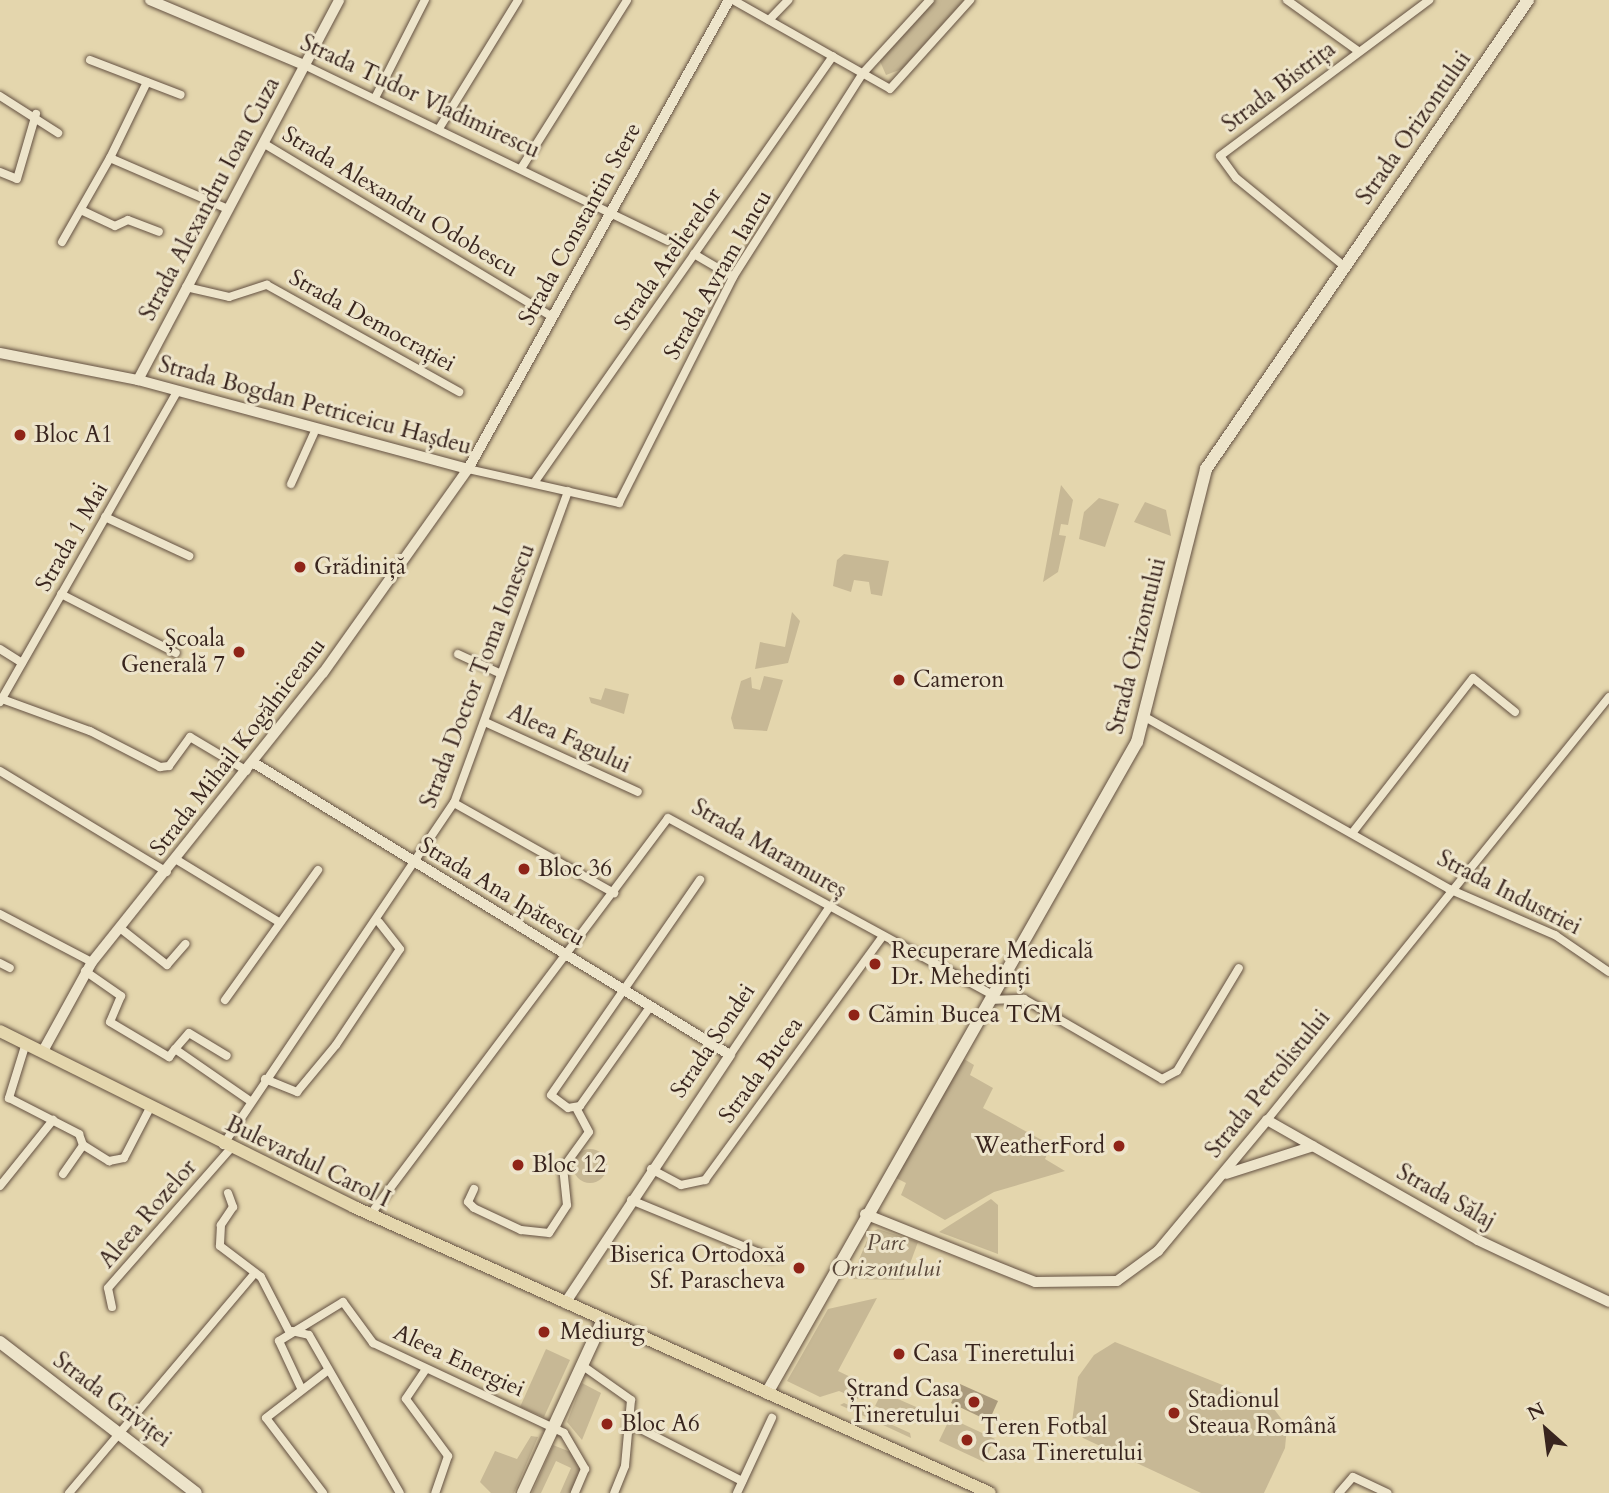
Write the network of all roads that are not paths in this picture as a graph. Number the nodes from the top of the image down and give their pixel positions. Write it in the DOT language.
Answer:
graph roads {
  1 [pos="150,0"];
  2 [pos="339,0"];
  3 [pos="425,0"];
  4 [pos="518,0"];
  5 [pos="627,0"];
  6 [pos="731,0"];
  7 [pos="788,0"];
  8 [pos="930,0"];
  9 [pos="970,0"];
  10 [pos="1287,0"];
  11 [pos="1429,0"];
  12 [pos="1528,0"];
  13 [pos="769,20"];
  14 [pos="1358,51"];
  15 [pos="833,56"];
  16 [pos="90,60"];
  17 [pos="304,65"];
  18 [pos="863,73"];
  19 [pos="147,82"];
  20 [pos="181,95"];
  21 [pos="0,96"];
  22 [pos="376,96"];
  23 [pos="36,114"];
  24 [pos="440,127"];
  25 [pos="58,133"];
  26 [pos="263,142"];
  27 [pos="110,158"];
  28 [pos="523,167"];
  29 [pos="0,172"];
  30 [pos="228,209"];
  31 [pos="610,210"];
  32 [pos="83,211"];
  33 [pos="159,232"];
  34 [pos="668,241"];
  35 [pos="62,242"];
  36 [pos="694,254"];
  37 [pos="1344,266"];
  38 [pos="733,277"];
  39 [pos="186,288"];
  40 [pos="553,317"];
  41 [pos="0,353"];
  42 [pos="138,380"];
  43 [pos="177,392"];
  44 [pos="459,392"];
  45 [pos="314,433"];
  46 [pos="468,469"];
  47 [pos="534,483"];
  48 [pos="291,484"];
  49 [pos="568,491"];
  50 [pos="619,503"];
  51 [pos="105,517"];
  52 [pos="189,556"];
  53 [pos="61,594"];
  54 [pos="0,649"];
  55 [pos="176,653"];
  56 [pos="458,654"];
  57 [pos="22,663"];
  58 [pos="501,674"];
  59 [pos="1609,697"];
  60 [pos="1,701"];
  61 [pos="1515,712"];
  62 [pos="1145,717"];
  63 [pos="485,722"];
  64 [pos="251,767"];
  65 [pos="0,771"];
  66 [pos="638,792"];
  67 [pos="454,803"];
  68 [pos="1353,832"];
  69 [pos="177,860"];
  70 [pos="418,866"];
  71 [pos="318,870"];
  72 [pos="167,873"];
  73 [pos="700,880"];
  74 [pos="1449,889"];
  75 [pos="614,893"];
  76 [pos="830,906"];
  77 [pos="0,914"];
  78 [pos="279,922"];
  79 [pos="379,922"];
  80 [pos="120,928"];
  81 [pos="883,936"];
  82 [pos="185,944"];
  83 [pos="566,956"];
  84 [pos="0,963"];
  85 [pos="88,966"];
  86 [pos="10,968"];
  87 [pos="1239,968"];
  88 [pos="1609,972"];
  89 [pos="627,992"];
  90 [pos="989,997"];
  91 [pos="225,1000"];
  92 [pos="650,1007"];
  93 [pos="0,1031"];
  94 [pos="26,1042"];
  95 [pos="175,1049"];
  96 [pos="43,1051"];
  97 [pos="730,1055"];
  98 [pos="226,1056"];
  99 [pos="265,1079"];
  100 [pos="250,1101"];
  101 [pos="151,1106"];
  102 [pos="577,1109"];
  103 [pos="53,1120"];
  104 [pos="1267,1120"];
  105 [pos="83,1145"];
  106 [pos="1313,1146"];
  107 [pos="226,1147"];
  108 [pos="651,1169"];
  109 [pos="63,1174"];
  110 [pos="1220,1177"];
  111 [pos="0,1186"];
  112 [pos="474,1189"];
  113 [pos="228,1193"];
  114 [pos="631,1200"];
  115 [pos="865,1214"];
  116 [pos="370,1215"];
  117 [pos="772,1258"];
  118 [pos="255,1273"];
  119 [pos="1609,1302"];
  120 [pos="565,1303"];
  121 [pos="112,1307"];
  122 [pos="604,1320"];
  123 [pos="289,1331"];
  124 [pos="0,1342"];
  125 [pos="583,1366"];
  126 [pos="426,1369"];
  127 [pos="327,1371"];
  128 [pos="300,1388"];
  129 [pos="767,1393"];
  130 [pos="772,1418"];
  131 [pos="631,1424"];
  132 [pos="555,1427"];
  133 [pos="118,1429"];
  134 [pos="742,1481"];
  135 [pos="964,1488"];
  136 [pos="69,1493"];
  137 [pos="196,1493"];
  138 [pos="323,1493"];
  139 [pos="400,1493"];
  140 [pos="435,1493"];
  141 [pos="523,1493"];
  142 [pos="575,1493"];
  143 [pos="614,1493"];
  144 [pos="737,1493"];
  145 [pos="990,1493"];
  146 [pos="1339,1493"];
  147 [pos="1388,1493"];
  1 -- 17 [label="street, Strada Tudor Vladimirescu"];
  2 -- 17 [label="street, Strada Alexandru Ioan Cuza"];
  3 -- 22 [label="street"];
  4 -- 24 [label="street"];
  5 -- 28 [label="street"];
  6 -- 13 [label="street"];
  6 -- 31 [label="street, Strada Constantin Stere"];
  7 -- 13 [label="street"];
  8 -- 18 [label="street, Strada Avram Iancu"];
  9 -- 18 [label="street"];
  10 -- 14 [label="street"];
  11 -- 14 [label="street, Strada Bistrița"];
  12 -- 37 [label="main road, Strada Orizontului"];
  13 -- 15 [label="street"];
  14 -- 37 [label="street, Strada Bistrița"];
  15 -- 18 [label="street"];
  15 -- 36 [label="street, Strada Atelierelor"];
  16 -- 19 [label="street"];
  17 -- 22 [label="street, Strada Tudor Vladimirescu"];
  17 -- 26 [label="street, Strada Alexandru Ioan Cuza"];
  18 -- 38 [label="street, Strada Avram Iancu"];
  19 -- 20 [label="street"];
  19 -- 27 [label="street"];
  21 -- 23 [label="street"];
  22 -- 24 [label="street, Strada Tudor Vladimirescu"];
  23 -- 25 [label="street"];
  23 -- 29 [label="street"];
  24 -- 28 [label="street, Strada Tudor Vladimirescu"];
  26 -- 30 [label="street, Strada Alexandru Ioan Cuza"];
  26 -- 40 [label="street, Strada Alexandru Odobescu"];
  27 -- 30 [label="street"];
  27 -- 32 [label="street"];
  28 -- 31 [label="street, Strada Tudor Vladimirescu"];
  30 -- 39 [label="street, Strada Alexandru Ioan Cuza"];
  31 -- 34 [label="street, Strada Tudor Vladimirescu"];
  31 -- 40 [label="street, Strada Constantin Stere"];
  32 -- 33 [label="street"];
  32 -- 35 [label="street"];
  36 -- 38 [label="street"];
  36 -- 47 [label="street, Strada Atelierelor"];
  37 -- 62 [label="main road, Strada Orizontului"];
  38 -- 50 [label="street, Strada Avram Iancu"];
  39 -- 42 [label="street, Strada Alexandru Ioan Cuza"];
  39 -- 44 [label="street, Strada Democrației"];
  40 -- 46 [label="street, Strada Constantin Stere"];
  41 -- 42 [label="street, Strada Bogdan Petriceicu Hașdeu"];
  42 -- 43 [label="street, Strada Bogdan Petriceicu Hașdeu"];
  43 -- 45 [label="street, Strada Bogdan Petriceicu Hașdeu"];
  43 -- 51 [label="street, Strada 1 Mai"];
  45 -- 46 [label="street, Strada Bogdan Petriceicu Hașdeu"];
  45 -- 48 [label="street"];
  46 -- 47 [label="street, Strada Bogdan Petriceicu Hașdeu"];
  46 -- 64 [label="street, Strada Mihail Kogălniceanu"];
  47 -- 49 [label="street, Strada Bogdan Petriceicu Hașdeu"];
  49 -- 50 [label="street, Strada Bogdan Petriceicu Hașdeu"];
  49 -- 58 [label="street, Strada Doctor Toma Ionescu"];
  51 -- 52 [label="street"];
  51 -- 53 [label="street, Strada 1 Mai"];
  53 -- 55 [label="street"];
  53 -- 57 [label="street, Strada 1 Mai"];
  54 -- 57 [label="street"];
  56 -- 58 [label="street"];
  57 -- 60 [label="street, Strada 1 Mai"];
  58 -- 63 [label="street, Strada Doctor Toma Ionescu"];
  59 -- 74 [label="street, Strada Petrolistului"];
  60 -- 64 [label="street"];
  61 -- 68 [label="street"];
  62 -- 68 [label="street, Strada Industriei"];
  62 -- 90 [label="main road, Strada Orizontului"];
  63 -- 66 [label="street, Aleea Fagului"];
  63 -- 67 [label="street, Strada Doctor Toma Ionescu"];
  64 -- 69 [label="street, Strada Mihail Kogălniceanu"];
  64 -- 70 [label="street, Strada Ana Ipătescu"];
  65 -- 72 [label="street"];
  67 -- 70 [label="street, Strada Doctor Toma Ionescu"];
  67 -- 75 [label="street"];
  68 -- 74 [label="street, Strada Industriei"];
  69 -- 72 [label="street, Strada Mihail Kogălniceanu"];
  69 -- 78 [label="street"];
  70 -- 79 [label="street, Strada Doctor Toma Ionescu"];
  70 -- 83 [label="street, Strada Ana Ipătescu"];
  71 -- 78 [label="street"];
  72 -- 80 [label="street, Strada Mihail Kogălniceanu"];
  73 -- 89 [label="street"];
  74 -- 88 [label="street, Strada Industriei"];
  74 -- 104 [label="street, Strada Petrolistului"];
  75 -- 76 [label="street, Strada Maramureș"];
  75 -- 83 [label="street, Strada Maramureș"];
  76 -- 81 [label="street, Strada Maramureș"];
  76 -- 97 [label="street, Strada Sondei"];
  77 -- 85 [label="street"];
  78 -- 91 [label="street"];
  79 -- 99 [label="street, Strada Doctor Toma Ionescu"];
  79 -- 99 [label="street"];
  80 -- 82 [label="street"];
  80 -- 85 [label="street, Strada Mihail Kogălniceanu"];
  81 -- 90 [label="street, Strada Maramureș"];
  81 -- 108 [label="street, Strada Bucea"];
  83 -- 89 [label="street, Strada Ana Ipătescu"];
  83 -- 116 [label="street, Strada Maramureș"];
  84 -- 86 [label="street"];
  85 -- 95 [label="street"];
  85 -- 96 [label="street, Strada Mihail Kogălniceanu"];
  87 -- 90 [label="street"];
  89 -- 92 [label="street, Strada Ana Ipătescu"];
  89 -- 102 [label="street"];
  90 -- 115 [label="main road, Strada Orizontului"];
  92 -- 97 [label="street, Strada Ana Ipătescu"];
  92 -- 102 [label="street"];
  93 -- 94 [label="main road, Bulevardul Carol I"];
  94 -- 96 [label="main road, Bulevardul Carol I"];
  94 -- 103 [label="street"];
  95 -- 98 [label="street"];
  95 -- 100 [label="street"];
  96 -- 101 [label="main road, Bulevardul Carol I"];
  97 -- 108 [label="street, Strada Sondei"];
  99 -- 100 [label="street, Strada Doctor Toma Ionescu"];
  100 -- 107 [label="street, Strada Doctor Toma Ionescu"];
  101 -- 105 [label="street"];
  101 -- 107 [label="main road, Bulevardul Carol I"];
  102 -- 112 [label="street"];
  103 -- 105 [label="street"];
  103 -- 111 [label="street"];
  104 -- 106 [label="street, Strada Sălaj"];
  104 -- 110 [label="street, Strada Petrolistului"];
  105 -- 109 [label="street"];
  106 -- 110 [label="street"];
  106 -- 119 [label="street, Strada Sălaj"];
  107 -- 116 [label="main road, Bulevardul Carol I"];
  107 -- 121 [label="street, Aleea Rozelor"];
  108 -- 114 [label="street, Strada Sondei"];
  110 -- 115 [label="street, Strada Petrolistului"];
  113 -- 118 [label="street"];
  114 -- 117 [label="street"];
  114 -- 120 [label="street, Strada Sondei"];
  115 -- 129 [label="main road, Strada Orizontului"];
  116 -- 120 [label="main road, Bulevardul Carol I"];
  118 -- 123 [label="street"];
  118 -- 133 [label="street"];
  120 -- 122 [label="main road, Bulevardul Carol I"];
  122 -- 125 [label="main road"];
  122 -- 129 [label="main road, Bulevardul Carol I"];
  123 -- 126 [label="street, Aleea Energiei"];
  123 -- 127 [label="street"];
  123 -- 128 [label="street"];
  124 -- 133 [label="main road, Strada Griviței"];
  125 -- 131 [label="street"];
  125 -- 132 [label="main road"];
  126 -- 132 [label="street, Aleea Energiei"];
  126 -- 140 [label="street"];
  127 -- 128 [label="street"];
  127 -- 139 [label="street"];
  128 -- 138 [label="street"];
  129 -- 135 [label="main road, Bulevardul Carol I"];
  130 -- 134 [label="street"];
  131 -- 134 [label="street"];
  131 -- 143 [label="street"];
  132 -- 141 [label="main road"];
  132 -- 142 [label="street"];
  133 -- 136 [label="street"];
  133 -- 137 [label="main road, Strada Griviței"];
  134 -- 144 [label="street"];
  135 -- 145 [label="main road, Bulevardul Carol I"];
  146 -- 147 [label="street"];
}
